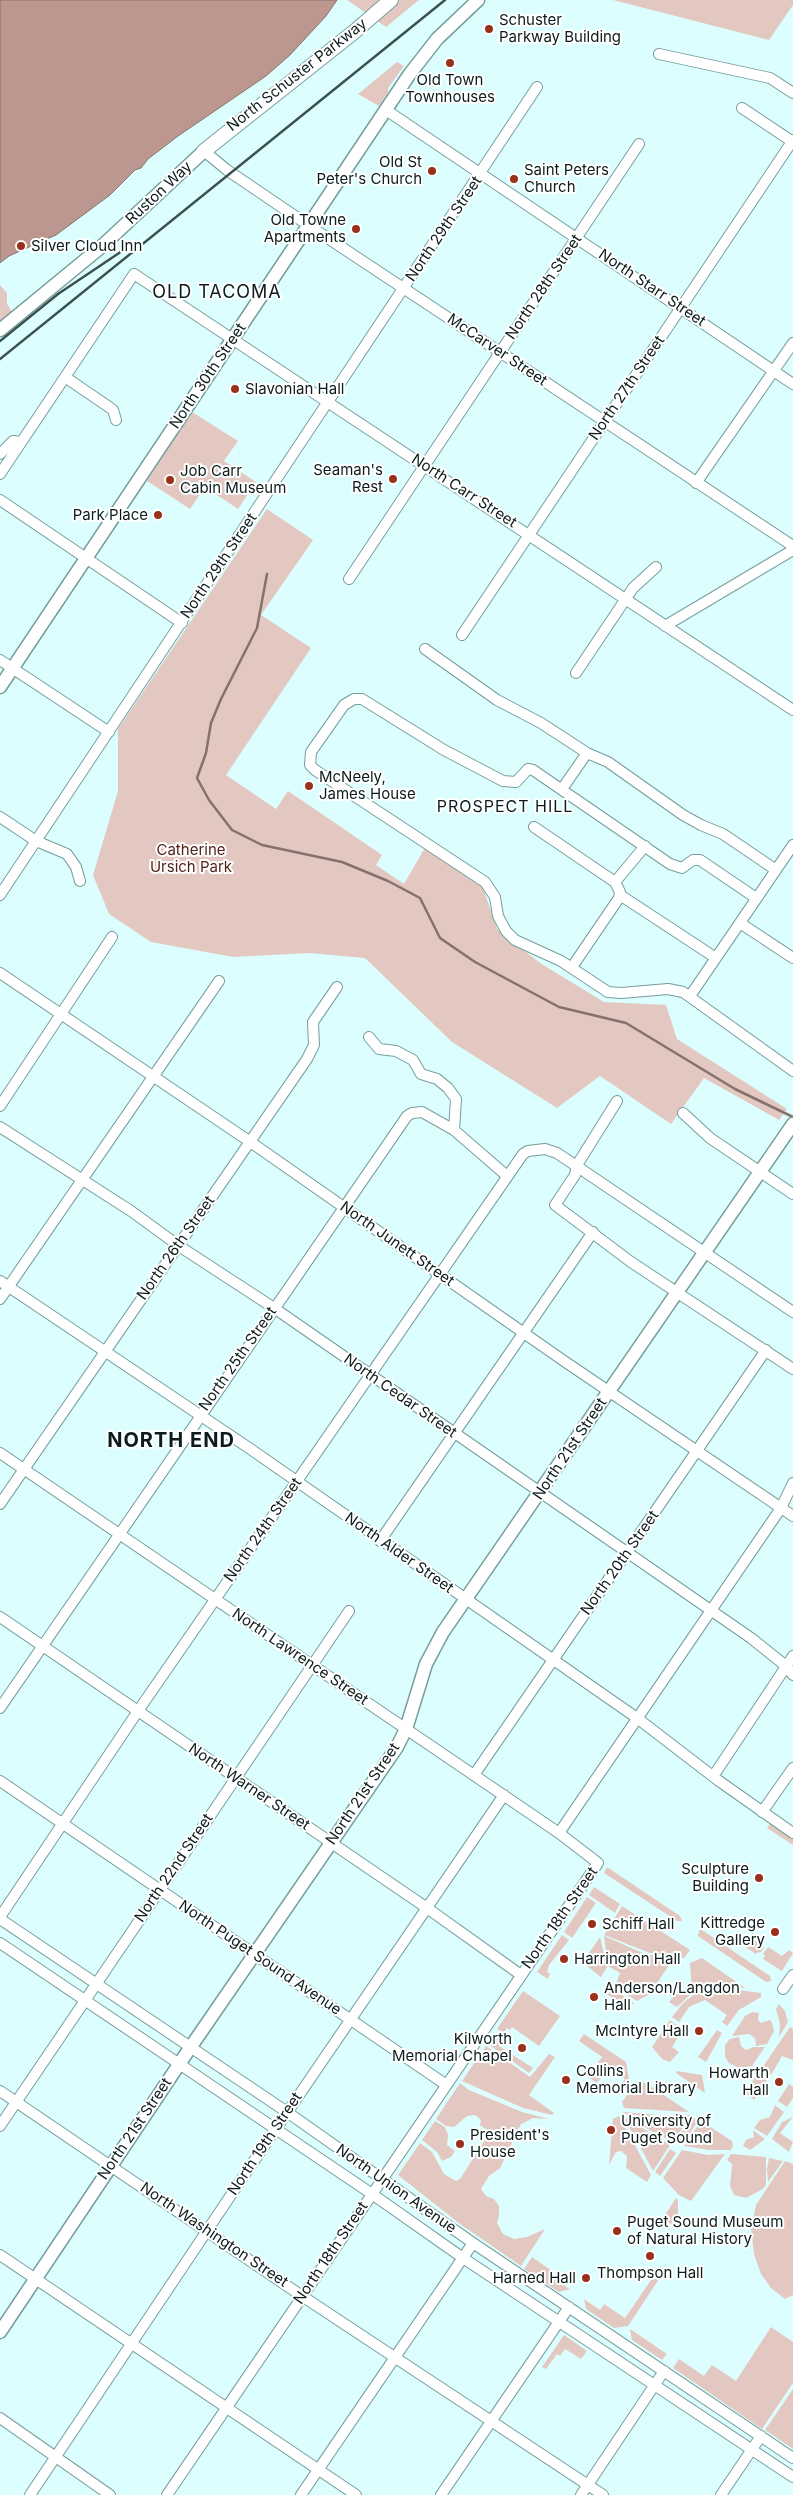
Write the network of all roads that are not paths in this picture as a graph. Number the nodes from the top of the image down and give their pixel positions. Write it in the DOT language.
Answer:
graph roads {
  1 [pos="391,0"];
  2 [pos="478,0"];
  3 [pos="659,54"];
  4 [pos="537,87"];
  5 [pos="793,93"];
  6 [pos="742,108"];
  7 [pos="386,110"];
  8 [pos="793,141"];
  9 [pos="639,144"];
  10 [pos="204,151"];
  11 [pos="481,174"];
  12 [pos="308,225"];
  13 [pos="577,238"];
  14 [pos="404,289"];
  15 [pos="681,308"];
  16 [pos="0,330"];
  17 [pos="234,338"];
  18 [pos="793,343"];
  19 [pos="500,353"];
  20 [pos="773,371"];
  21 [pos="64,378"];
  22 [pos="793,384"];
  23 [pos="328,402"];
  24 [pos="116,420"];
  25 [pos="604,422"];
  26 [pos="21,442"];
  27 [pos="0,454"];
  28 [pos="425,466"];
  29 [pos="0,474"];
  30 [pos="696,483"];
  31 [pos="0,500"];
  32 [pos="529,534"];
  33 [pos="793,546"];
  34 [pos="793,550"];
  35 [pos="87,558"];
  36 [pos="656,567"];
  37 [pos="349,579"];
  38 [pos="625,599"];
  39 [pos="182,622"];
  40 [pos="665,626"];
  41 [pos="462,635"];
  42 [pos="425,649"];
  43 [pos="0,660"];
  44 [pos="13,668"];
  45 [pos="576,673"];
  46 [pos="0,687"];
  47 [pos="793,710"];
  48 [pos="110,732"];
  49 [pos="587,753"];
  50 [pos="562,789"];
  51 [pos="0,817"];
  52 [pos="534,827"];
  53 [pos="36,841"];
  54 [pos="793,845"];
  55 [pos="645,846"];
  56 [pos="776,870"];
  57 [pos="80,881"];
  58 [pos="615,882"];
  59 [pos="0,895"];
  60 [pos="620,895"];
  61 [pos="756,898"];
  62 [pos="740,922"];
  63 [pos="112,937"];
  64 [pos="716,958"];
  65 [pos="793,958"];
  66 [pos="572,966"];
  67 [pos="0,973"];
  68 [pos="219,981"];
  69 [pos="337,987"];
  70 [pos="690,996"];
  71 [pos="61,1014"];
  72 [pos="368,1037"];
  73 [pos="793,1071"];
  74 [pos="152,1076"];
  75 [pos="617,1101"];
  76 [pos="0,1106"];
  77 [pos="683,1113"];
  78 [pos="793,1124"];
  79 [pos="0,1127"];
  80 [pos="454,1130"];
  81 [pos="249,1141"];
  82 [pos="577,1165"];
  83 [pos="760,1172"];
  84 [pos="507,1176"];
  85 [pos="82,1180"];
  86 [pos="793,1194"];
  87 [pos="344,1207"];
  88 [pos="593,1232"];
  89 [pos="179,1246"];
  90 [pos="705,1252"];
  91 [pos="440,1273"];
  92 [pos="4,1284"];
  93 [pos="677,1292"];
  94 [pos="0,1299"];
  95 [pos="274,1308"];
  96 [pos="793,1312"];
  97 [pos="524,1332"];
  98 [pos="104,1350"];
  99 [pos="766,1350"];
  100 [pos="793,1369"];
  101 [pos="369,1375"];
  102 [pos="609,1392"];
  103 [pos="200,1415"];
  104 [pos="455,1434"];
  105 [pos="697,1450"];
  106 [pos="0,1452"];
  107 [pos="24,1469"];
  108 [pos="296,1481"];
  109 [pos="793,1483"];
  110 [pos="540,1493"];
  111 [pos="0,1504"];
  112 [pos="781,1508"];
  113 [pos="793,1516"];
  114 [pos="119,1534"];
  115 [pos="380,1541"];
  116 [pos="626,1553"];
  117 [pos="215,1599"];
  118 [pos="466,1600"];
  119 [pos="349,1611"];
  120 [pos="710,1611"];
  121 [pos="0,1617"];
  122 [pos="42,1646"];
  123 [pos="793,1656"];
  124 [pos="553,1660"];
  125 [pos="312,1665"];
  126 [pos="790,1670"];
  127 [pos="0,1708"];
  128 [pos="138,1711"];
  129 [pos="637,1718"];
  130 [pos="406,1729"];
  131 [pos="793,1768"];
  132 [pos="474,1775"];
  133 [pos="714,1775"];
  134 [pos="235,1777"];
  135 [pos="0,1781"];
  136 [pos="504,1795"];
  137 [pos="762,1812"];
  138 [pos="63,1823"];
  139 [pos="559,1833"];
  140 [pos="793,1833"];
  141 [pos="331,1843"];
  142 [pos="598,1863"];
  143 [pos="160,1889"];
  144 [pos="427,1908"];
  145 [pos="0,1918"];
  146 [pos="0,1943"];
  147 [pos="255,1954"];
  148 [pos="521,1975"];
  149 [pos="793,1975"];
  150 [pos="96,1983"];
  151 [pos="783,1989"];
  152 [pos="84,2000"];
  153 [pos="350,2019"];
  154 [pos="190,2048"];
  155 [pos="179,2064"];
  156 [pos="445,2084"];
  157 [pos="0,2091"];
  158 [pos="16,2102"];
  159 [pos="287,2112"];
  160 [pos="0,2126"];
  161 [pos="276,2129"];
  162 [pos="111,2166"];
  163 [pos="383,2178"];
  164 [pos="372,2194"];
  165 [pos="208,2230"];
  166 [pos="473,2243"];
  167 [pos="0,2255"];
  168 [pos="463,2258"];
  169 [pos="36,2279"];
  170 [pos="302,2296"];
  171 [pos="569,2308"];
  172 [pos="560,2321"];
  173 [pos="0,2332"];
  174 [pos="130,2343"];
  175 [pos="396,2356"];
  176 [pos="664,2371"];
  177 [pos="655,2385"];
  178 [pos="225,2408"];
  179 [pos="0,2418"];
  180 [pos="492,2421"];
  181 [pos="761,2436"];
  182 [pos="753,2449"];
  183 [pos="55,2457"];
  184 [pos="793,2458"];
  185 [pos="318,2469"];
  186 [pos="793,2477"];
  187 [pos="588,2485"];
  188 [pos="30,2495"];
  189 [pos="110,2495"];
  190 [pos="167,2495"];
  191 [pos="301,2495"];
  192 [pos="356,2495"];
  193 [pos="441,2495"];
  194 [pos="581,2495"];
  195 [pos="603,2495"];
  196 [pos="721,2495"];
  1 -- 10 [label="highway, North Schuster Parkway"];
  2 -- 7 [label="main road, North 30th Street"];
  3 -- 5 [label="street"];
  4 -- 11 [label="street, North 29th Street"];
  6 -- 8 [label="street"];
  7 -- 11 [label="street, North Starr Street"];
  7 -- 12 [label="main road, North 30th Street"];
  8 -- 15 [label="street, North 27th Street"];
  9 -- 13 [label="street, North 28th Street"];
  10 -- 12 [label="street, McCarver Street"];
  10 -- 16 [label="main road, Ruston Way"];
  11 -- 13 [label="street, North Starr Street"];
  11 -- 14 [label="street, North 29th Street"];
  12 -- 14 [label="street, McCarver Street"];
  12 -- 17 [label="main road, North 30th Street"];
  13 -- 15 [label="street, North Starr Street"];
  13 -- 19 [label="street, North 28th Street"];
  14 -- 19 [label="street, McCarver Street"];
  14 -- 23 [label="street, North 29th Street"];
  15 -- 20 [label="street, North Starr Street"];
  15 -- 25 [label="street, North 27th Street"];
  17 -- 21 [label="street, North Carr Street"];
  17 -- 23 [label="street, North Carr Street"];
  17 -- 35 [label="main road, North 30th Street"];
  18 -- 20 [label="street"];
  19 -- 25 [label="street, McCarver Street"];
  19 -- 28 [label="street, North 28th Street"];
  20 -- 22 [label="street, North Starr Street"];
  20 -- 30 [label="street"];
  21 -- 24 [label="street"];
  21 -- 26 [label="street"];
  23 -- 28 [label="street, North Carr Street"];
  23 -- 39 [label="street, North 29th Street"];
  25 -- 30 [label="street, McCarver Street"];
  25 -- 32 [label="street, North 27th Street"];
  26 -- 27 [label="street"];
  26 -- 29 [label="street"];
  28 -- 32 [label="street, North Carr Street"];
  28 -- 37 [label="street, North 28th Street"];
  30 -- 33 [label="street, McCarver Street"];
  31 -- 35 [label="street"];
  32 -- 38 [label="street, North Carr Street"];
  32 -- 41 [label="street, North 27th Street"];
  34 -- 40 [label="street"];
  35 -- 39 [label="street"];
  35 -- 44 [label="main road, North 30th Street"];
  36 -- 38 [label="street"];
  38 -- 40 [label="street, North Carr Street"];
  38 -- 45 [label="street"];
  39 -- 48 [label="street, North 29th Street"];
  40 -- 47 [label="street, North Carr Street"];
  42 -- 49 [label="street"];
  43 -- 44 [label="street"];
  44 -- 46 [label="main road, North 30th Street"];
  44 -- 48 [label="street"];
  48 -- 53 [label="street, North 29th Street"];
  49 -- 50 [label="street"];
  49 -- 56 [label="street"];
  50 -- 55 [label="street"];
  50 -- 66 [label="street"];
  51 -- 53 [label="street"];
  52 -- 58 [label="street"];
  53 -- 57 [label="street"];
  53 -- 59 [label="street, North 29th Street"];
  54 -- 56 [label="street"];
  55 -- 58 [label="street"];
  55 -- 61 [label="street"];
  56 -- 61 [label="street"];
  58 -- 60 [label="street"];
  60 -- 64 [label="street"];
  60 -- 66 [label="street"];
  61 -- 62 [label="street"];
  62 -- 64 [label="street"];
  62 -- 65 [label="street"];
  63 -- 71 [label="street"];
  64 -- 70 [label="street"];
  66 -- 70 [label="street"];
  67 -- 71 [label="street, North Junett Street"];
  68 -- 74 [label="street"];
  69 -- 81 [label="street, North 26th Street"];
  70 -- 73 [label="street"];
  71 -- 74 [label="street, North Junett Street"];
  71 -- 76 [label="street"];
  72 -- 80 [label="street"];
  74 -- 81 [label="street, North Junett Street"];
  74 -- 85 [label="street"];
  75 -- 82 [label="street"];
  77 -- 83 [label="street"];
  78 -- 83 [label="main road, North 21st Street"];
  79 -- 85 [label="street, North Cedar Street"];
  80 -- 84 [label="street"];
  80 -- 87 [label="street, North 25th Street"];
  81 -- 87 [label="street, North Junett Street"];
  81 -- 89 [label="street, North 26th Street"];
  82 -- 84 [label="street, North 24th Street"];
  82 -- 88 [label="street"];
  82 -- 90 [label="street"];
  83 -- 86 [label="street"];
  83 -- 90 [label="main road, North 21st Street"];
  84 -- 91 [label="street, North 24th Street"];
  85 -- 89 [label="street, North Cedar Street"];
  85 -- 92 [label="street"];
  87 -- 91 [label="street, North Junett Street"];
  87 -- 95 [label="street, North 25th Street"];
  88 -- 93 [label="street"];
  88 -- 97 [label="street"];
  89 -- 95 [label="street, North Cedar Street"];
  89 -- 98 [label="street, North 26th Street"];
  90 -- 93 [label="main road, North 21st Street"];
  90 -- 96 [label="street"];
  91 -- 97 [label="street, North Junett Street"];
  91 -- 101 [label="street, North 24th Street"];
  92 -- 94 [label="street"];
  92 -- 98 [label="street, North Alder Street"];
  93 -- 99 [label="street"];
  93 -- 102 [label="main road, North 21st Street"];
  95 -- 101 [label="street, North Cedar Street"];
  95 -- 103 [label="street, North 25th Street"];
  97 -- 102 [label="street, North Junett Street"];
  97 -- 104 [label="street"];
  98 -- 103 [label="street, North Alder Street"];
  98 -- 107 [label="street, North 26th Street"];
  99 -- 100 [label="street"];
  99 -- 105 [label="street, North 20th Street"];
  101 -- 104 [label="street, North Cedar Street"];
  101 -- 108 [label="street, North 24th Street"];
  102 -- 105 [label="street, North Junett Street"];
  102 -- 110 [label="main road, North 21st Street"];
  103 -- 108 [label="street, North Alder Street"];
  103 -- 114 [label="street, North 25th Street"];
  104 -- 110 [label="street, North Cedar Street"];
  104 -- 115 [label="street"];
  105 -- 112 [label="street, North Junett Street"];
  105 -- 116 [label="street, North 20th Street"];
  106 -- 107 [label="street, North Lawrence Street"];
  107 -- 111 [label="street, North 26th Street"];
  107 -- 114 [label="street, North Lawrence Street"];
  108 -- 115 [label="street, North Alder Street"];
  108 -- 117 [label="street, North 24th Street"];
  109 -- 112 [label="street"];
  110 -- 116 [label="street, North Cedar Street"];
  110 -- 118 [label="main road, North 21st Street"];
  112 -- 113 [label="street, North Junett Street"];
  112 -- 120 [label="street"];
  114 -- 117 [label="street, North Lawrence Street"];
  114 -- 122 [label="street, North 25th Street"];
  115 -- 118 [label="street, North Alder Street"];
  116 -- 120 [label="street, North Cedar Street"];
  116 -- 124 [label="street, North 20th Street"];
  117 -- 125 [label="street, North Lawrence Street"];
  117 -- 128 [label="street, North 24th Street"];
  118 -- 124 [label="street, North Alder Street"];
  118 -- 130 [label="main road, North 21st Street"];
  119 -- 125 [label="street, North 22nd Street"];
  120 -- 126 [label="street, North Cedar Street"];
  120 -- 129 [label="street"];
  121 -- 122 [label="street, North Warner Street"];
  122 -- 127 [label="street, North 25th Street"];
  122 -- 128 [label="street, North Warner Street"];
  123 -- 126 [label="street"];
  124 -- 129 [label="street, North Alder Street"];
  124 -- 132 [label="street, North 20th Street"];
  125 -- 130 [label="street, North Lawrence Street"];
  125 -- 134 [label="street, North 22nd Street"];
  126 -- 133 [label="street"];
  128 -- 134 [label="street, North Warner Street"];
  128 -- 138 [label="street, North 24th Street"];
  129 -- 133 [label="street, North Alder Street"];
  129 -- 139 [label="street"];
  130 -- 132 [label="street, North Lawrence Street"];
  130 -- 141 [label="main road, North 21st Street"];
  131 -- 137 [label="street"];
  132 -- 136 [label="street, North Lawrence Street"];
  133 -- 137 [label="street, North Alder Street"];
  134 -- 141 [label="street, North Warner Street"];
  134 -- 143 [label="street, North 22nd Street"];
  135 -- 138 [label="street, North Puget Sound Avenue"];
  136 -- 139 [label="street, North Lawrence Street"];
  136 -- 144 [label="street, North 19th Street"];
  137 -- 140 [label="street, North Alder Street"];
  138 -- 143 [label="street, North Puget Sound Avenue"];
  138 -- 145 [label="street, North 24th Street"];
  139 -- 142 [label="street, North Lawrence Street"];
  141 -- 144 [label="street, North Warner Street"];
  141 -- 147 [label="main road, North 21st Street"];
  142 -- 148 [label="street, North 18th Street"];
  143 -- 147 [label="street, North Puget Sound Avenue"];
  143 -- 150 [label="street, North 22nd Street"];
  144 -- 148 [label="street, North Warner Street"];
  144 -- 153 [label="street, North 19th Street"];
  145 -- 150 [label="street, North Union Avenue"];
  146 -- 152 [label="street, North Union Avenue"];
  147 -- 153 [label="street, North Puget Sound Avenue"];
  147 -- 154 [label="main road, North 21st Street"];
  148 -- 156 [label="street, North 18th Street"];
  149 -- 151 [label="street"];
  150 -- 152 [label="street, North 22nd Street"];
  150 -- 154 [label="street, North Union Avenue"];
  152 -- 155 [label="street, North Union Avenue"];
  152 -- 158 [label="street, North 22nd Street"];
  153 -- 156 [label="street, North Puget Sound Avenue"];
  153 -- 159 [label="street, North 19th Street"];
  154 -- 155 [label="main road, North 21st Street"];
  154 -- 159 [label="street, North Union Avenue"];
  155 -- 161 [label="street, North Union Avenue"];
  155 -- 162 [label="main road, North 21st Street"];
  156 -- 163 [label="street, North 18th Street"];
  157 -- 158 [label="street, North Washington Street"];
  158 -- 160 [label="street, North 22nd Street"];
  158 -- 162 [label="street, North Washington Street"];
  159 -- 161 [label="street, North 19th Street"];
  159 -- 163 [label="street, North Union Avenue"];
  161 -- 164 [label="street, North Union Avenue"];
  161 -- 165 [label="street, North 19th Street"];
  162 -- 165 [label="street, North Washington Street"];
  162 -- 169 [label="main road, North 21st Street"];
  163 -- 164 [label="street, North 18th Street"];
  163 -- 166 [label="street, North Union Avenue"];
  164 -- 168 [label="street, North Union Avenue"];
  164 -- 170 [label="street, North 18th Street"];
  165 -- 170 [label="street, North Washington Street"];
  165 -- 174 [label="street, North 19th Street"];
  166 -- 168 [label="street"];
  166 -- 171 [label="street, North Union Avenue"];
  167 -- 169 [label="street"];
  168 -- 172 [label="street, North Union Avenue"];
  168 -- 175 [label="street"];
  169 -- 173 [label="main road, North 21st Street"];
  169 -- 174 [label="street"];
  170 -- 175 [label="street, North Washington Street"];
  170 -- 178 [label="street, North 18th Street"];
  171 -- 172 [label="street"];
  171 -- 176 [label="street, North Union Avenue"];
  172 -- 177 [label="street, North Union Avenue"];
  172 -- 180 [label="street"];
  174 -- 178 [label="street"];
  174 -- 183 [label="street, North 19th Street"];
  175 -- 180 [label="street, North Washington Street"];
  175 -- 185 [label="street"];
  176 -- 177 [label="street"];
  176 -- 181 [label="street, North Union Avenue"];
  177 -- 182 [label="street, North Union Avenue"];
  177 -- 187 [label="street"];
  178 -- 185 [label="street"];
  178 -- 190 [label="street, North 18th Street"];
  179 -- 183 [label="street"];
  180 -- 187 [label="street, North Washington Street"];
  180 -- 193 [label="street"];
  181 -- 182 [label="street"];
  181 -- 184 [label="street, North Union Avenue"];
  182 -- 186 [label="street, North Union Avenue"];
  182 -- 196 [label="street"];
  183 -- 188 [label="street, North 19th Street"];
  183 -- 189 [label="street"];
  185 -- 191 [label="street"];
  185 -- 192 [label="street"];
  187 -- 194 [label="street"];
  187 -- 195 [label="street, North Washington Street"];
}
